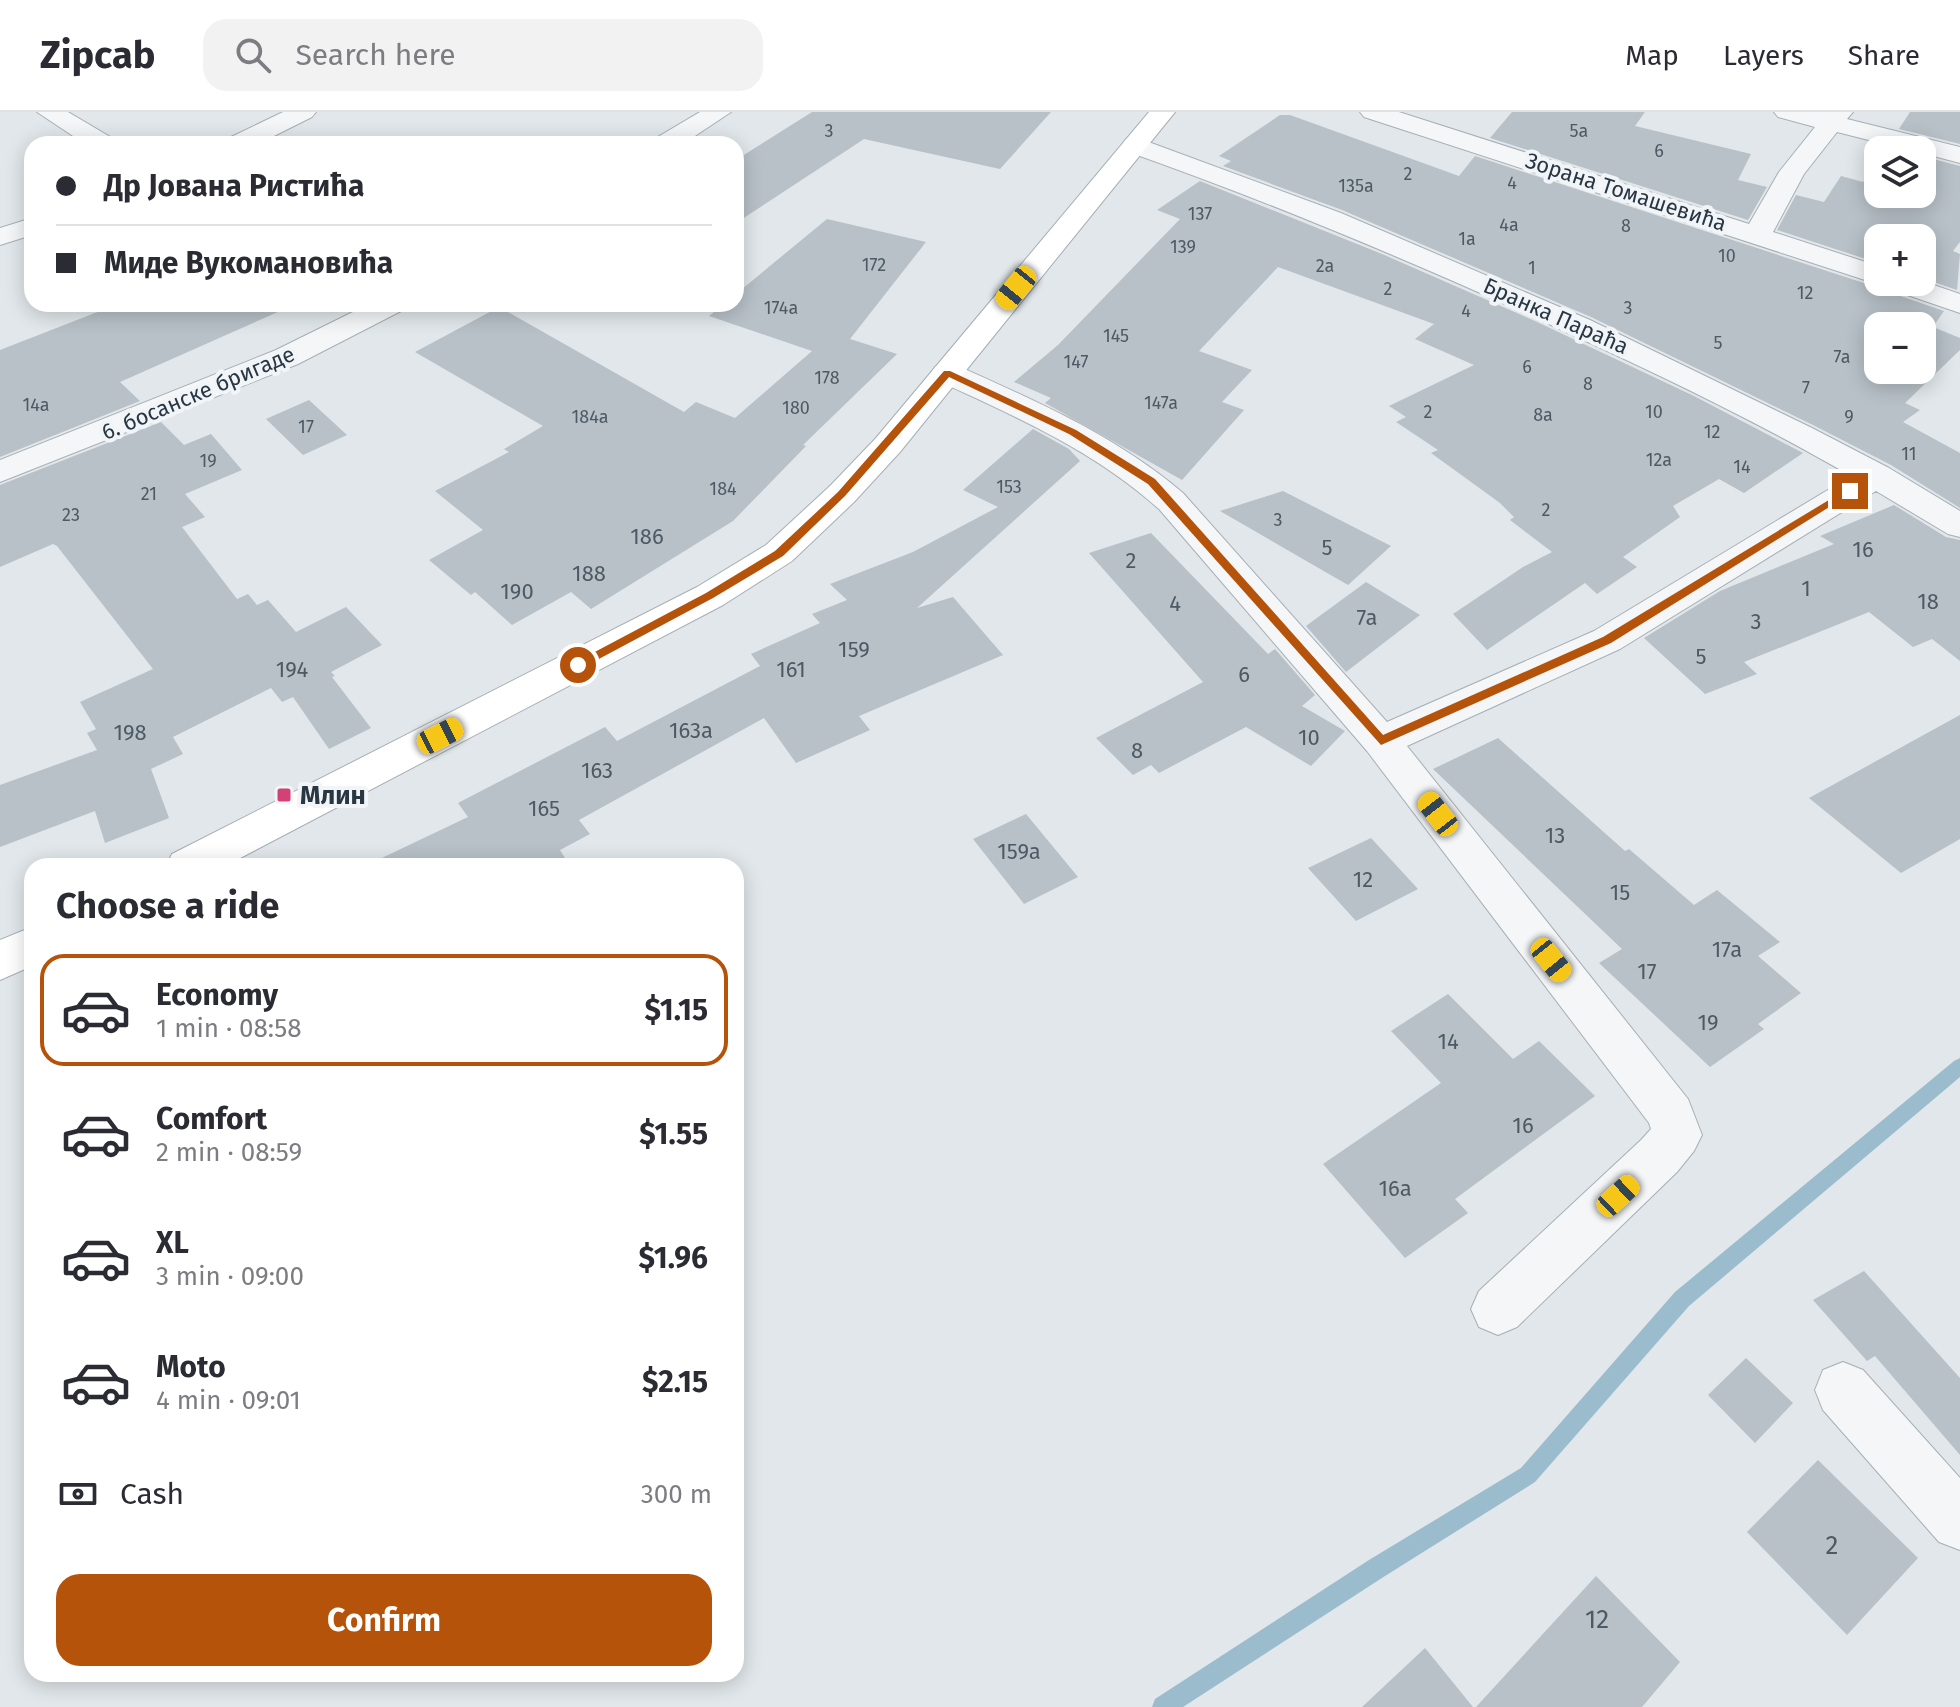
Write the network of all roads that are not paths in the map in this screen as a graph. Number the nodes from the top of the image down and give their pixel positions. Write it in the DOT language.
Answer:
graph roads {
  1 [pos="50,112"];
  2 [pos="303,112"];
  3 [pos="718,112"];
  4 [pos="1162,112"];
  5 [pos="1373,112"];
  6 [pos="1787,112"];
  7 [pos="1835,117"];
  8 [pos="90,136"];
  9 [pos="254,136"];
  10 [pos="678,136"];
  11 [pos="1135,145"];
  12 [pos="1960,155"];
  13 [pos="24,229"];
  14 [pos="1757,236"];
  15 [pos="0,237"];
  16 [pos="1864,270"];
  17 [pos="1936,296"];
  18 [pos="1960,304"];
  19 [pos="367,312"];
  20 [pos="947,373"];
  21 [pos="0,472"];
  22 [pos="1877,475"];
  23 [pos="1960,526"];
  24 [pos="1381,741"];
  25 [pos="203,858"];
  26 [pos="24,949"];
  27 [pos="0,961"];
  28 [pos="1498,1309"];
  29 [pos="1843,1390"];
  30 [pos="1960,1521"];
  1 -- 8 [label="street"];
  2 -- 9 [label="street"];
  3 -- 10 [label="street"];
  4 -- 11 [label="street"];
  5 -- 14 [label="street, Зорана Томашевића"];
  6 -- 7 [label="street"];
  7 -- 12 [label="street"];
  7 -- 14 [label="street"];
  11 -- 20 [label="street"];
  11 -- 22 [label="street, Бранка Параћа"];
  13 -- 15 [label="street"];
  14 -- 16 [label="street, Зорана Томашевића"];
  17 -- 18 [label="street"];
  19 -- 21 [label="street, 6. босанске бригаде"];
  20 -- 24 [label="street"];
  20 -- 25 [label="street"];
  22 -- 23 [label="street, Бранка Параћа"];
  22 -- 24 [label="street"];
  24 -- 28 [label="street"];
  26 -- 27 [label="street"];
  29 -- 30 [label="street"];
}
